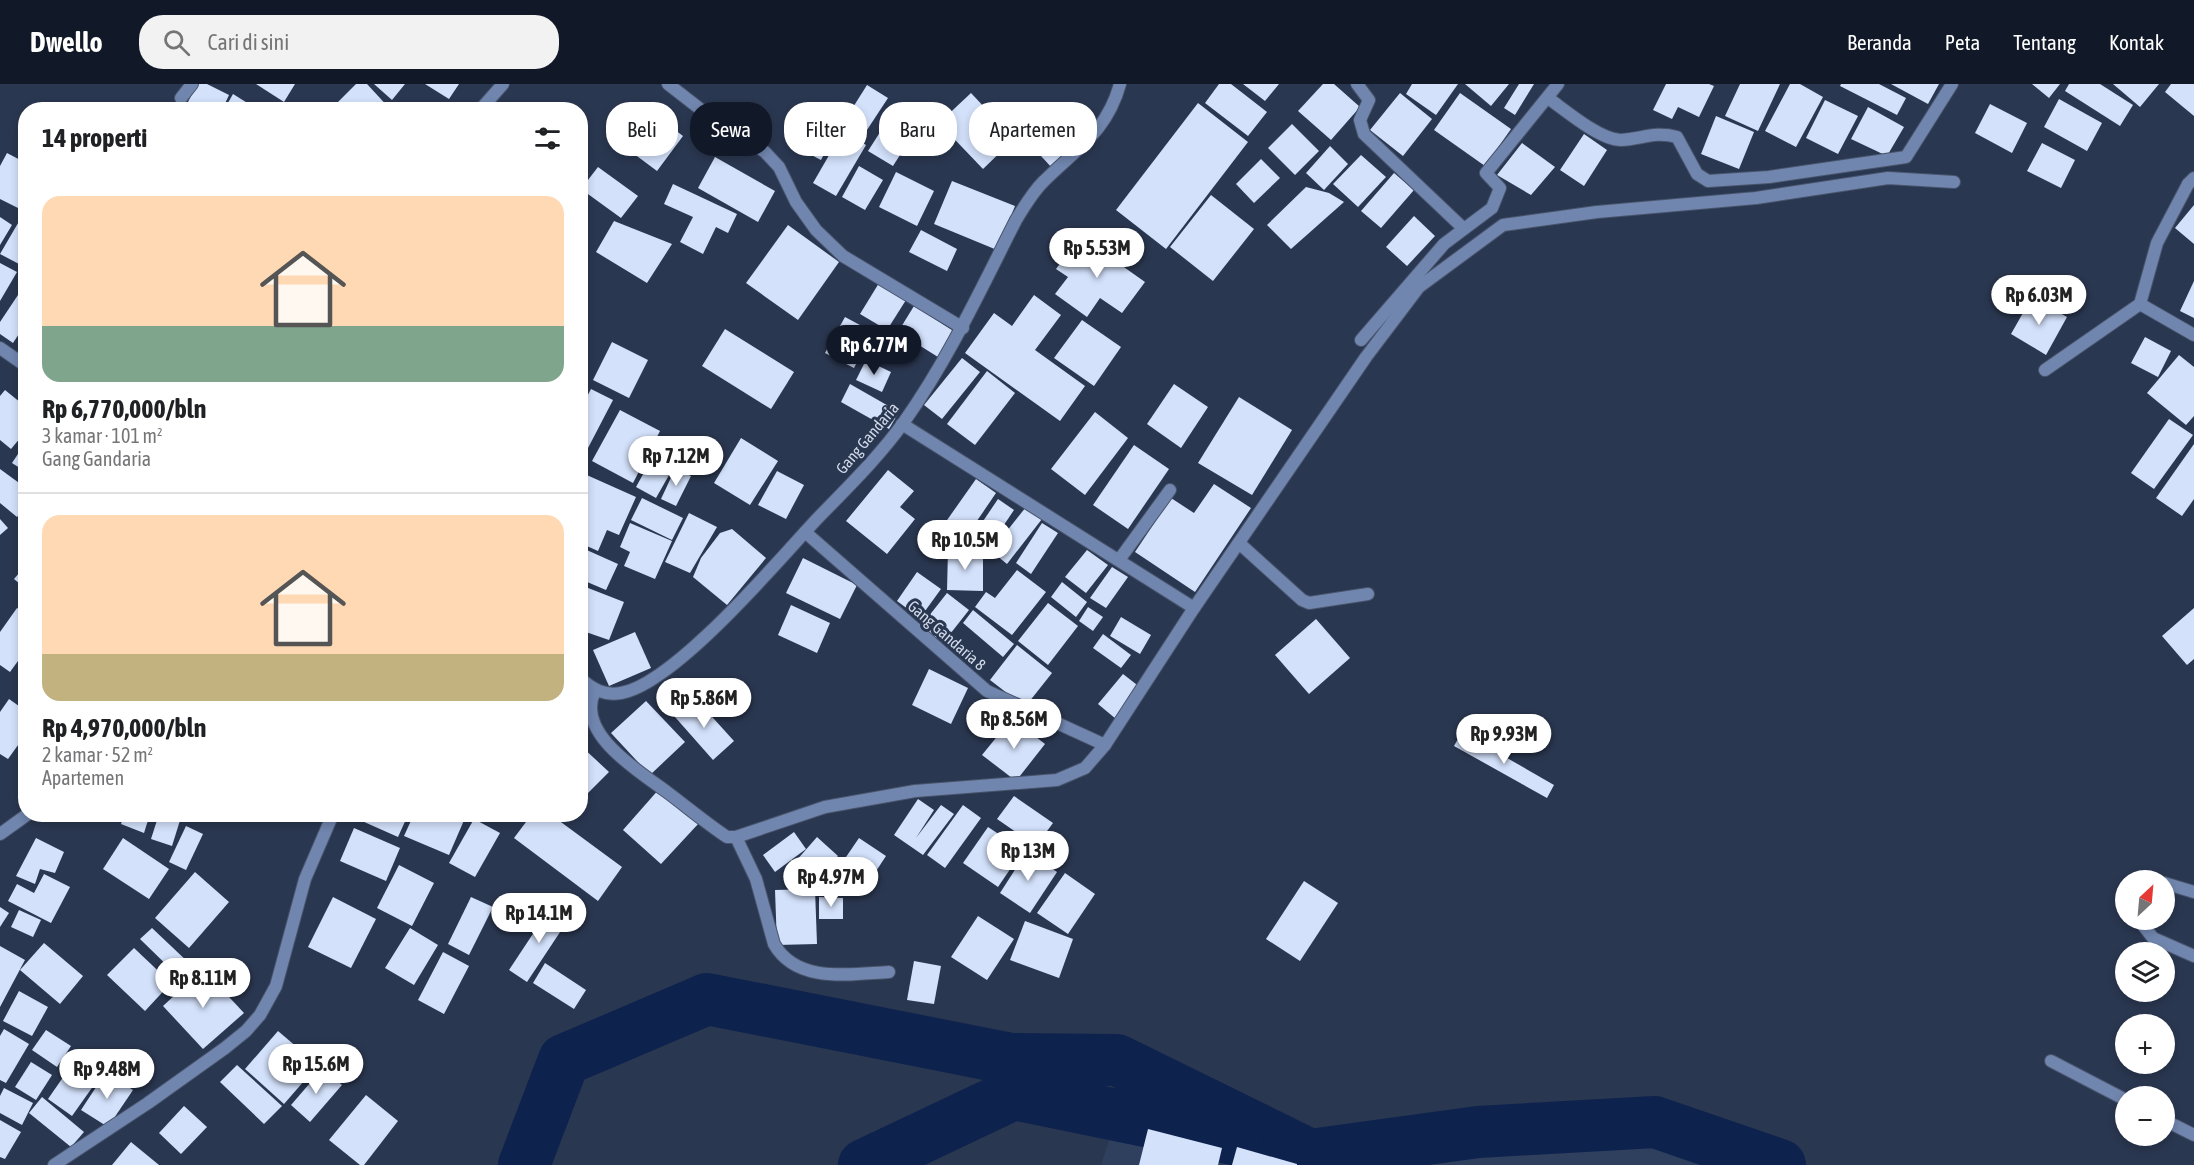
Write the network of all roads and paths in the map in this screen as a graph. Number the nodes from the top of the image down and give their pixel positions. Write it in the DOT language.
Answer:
graph roads {
  1 [pos="192,84"];
  2 [pos="503,84"];
  3 [pos="668,84"];
  4 [pos="1120,84"];
  5 [pos="1357,84"];
  6 [pos="1558,84"];
  7 [pos="1952,84"];
  8 [pos="181,98"];
  9 [pos="1548,98"];
  10 [pos="487,102"];
  11 [pos="1892,160"];
  12 [pos="1888,178"];
  13 [pos="2191,181"];
  14 [pos="1954,182"];
  15 [pos="1492,208"];
  16 [pos="1503,225"];
  17 [pos="1462,228"];
  18 [pos="2140,304"];
  19 [pos="1386,319"];
  20 [pos="963,328"];
  21 [pos="2194,334"];
  22 [pos="1361,340"];
  23 [pos="0,348"];
  24 [pos="18,360"];
  25 [pos="2045,370"];
  26 [pos="902,424"];
  27 [pos="1170,490"];
  28 [pos="805,532"];
  29 [pos="1239,543"];
  30 [pos="1119,560"];
  31 [pos="1368,594"];
  32 [pos="1194,608"];
  33 [pos="588,685"];
  34 [pos="595,691"];
  35 [pos="1105,745"];
  36 [pos="18,821"];
  37 [pos="330,822"];
  38 [pos="0,834"];
  39 [pos="736,837"];
  40 [pos="2175,886"];
  41 [pos="2194,892"];
  42 [pos="2147,930"];
  43 [pos="2194,956"];
  44 [pos="889,972"];
  45 [pos="2051,1060"];
  46 [pos="2115,1094"];
  47 [pos="2175,1126"];
  48 [pos="2194,1135"];
  49 [pos="54,1165"];
  1 -- 8 [label="street"];
  2 -- 10 [label="street"];
  3 -- 20 [label="street"];
  4 -- 20 [label="street, Gang Gandaria"];
  5 -- 17 [label="street"];
  6 -- 9 [label="street"];
  7 -- 11 [label="street"];
  9 -- 11 [label="street"];
  9 -- 15 [label="street"];
  11 -- 12 [label="street"];
  12 -- 14 [label="street"];
  12 -- 16 [label="street"];
  13 -- 18 [label="street"];
  15 -- 16 [label="street"];
  15 -- 17 [label="street"];
  16 -- 19 [label="street"];
  17 -- 19 [label="street"];
  18 -- 21 [label="street"];
  18 -- 25 [label="street"];
  19 -- 22 [label="street"];
  19 -- 29 [label="street"];
  20 -- 26 [label="street, Gang Gandaria"];
  23 -- 24 [label="street"];
  26 -- 28 [label="street, Gang Gandaria"];
  26 -- 30 [label="street"];
  27 -- 30 [label="street"];
  28 -- 34 [label="street, Gang Gandaria"];
  28 -- 35 [label="street, Gang Gandaria 8"];
  29 -- 31 [label="street"];
  29 -- 32 [label="street"];
  30 -- 32 [label="street"];
  32 -- 35 [label="street"];
  33 -- 34 [label="street"];
  34 -- 39 [label="street"];
  35 -- 39 [label="street"];
  36 -- 38 [label="street"];
  37 -- 49 [label="street"];
  39 -- 44 [label="street"];
  40 -- 41 [label="street"];
  42 -- 43 [label="street"];
  45 -- 46 [label="street"];
  47 -- 48 [label="street"];
}
